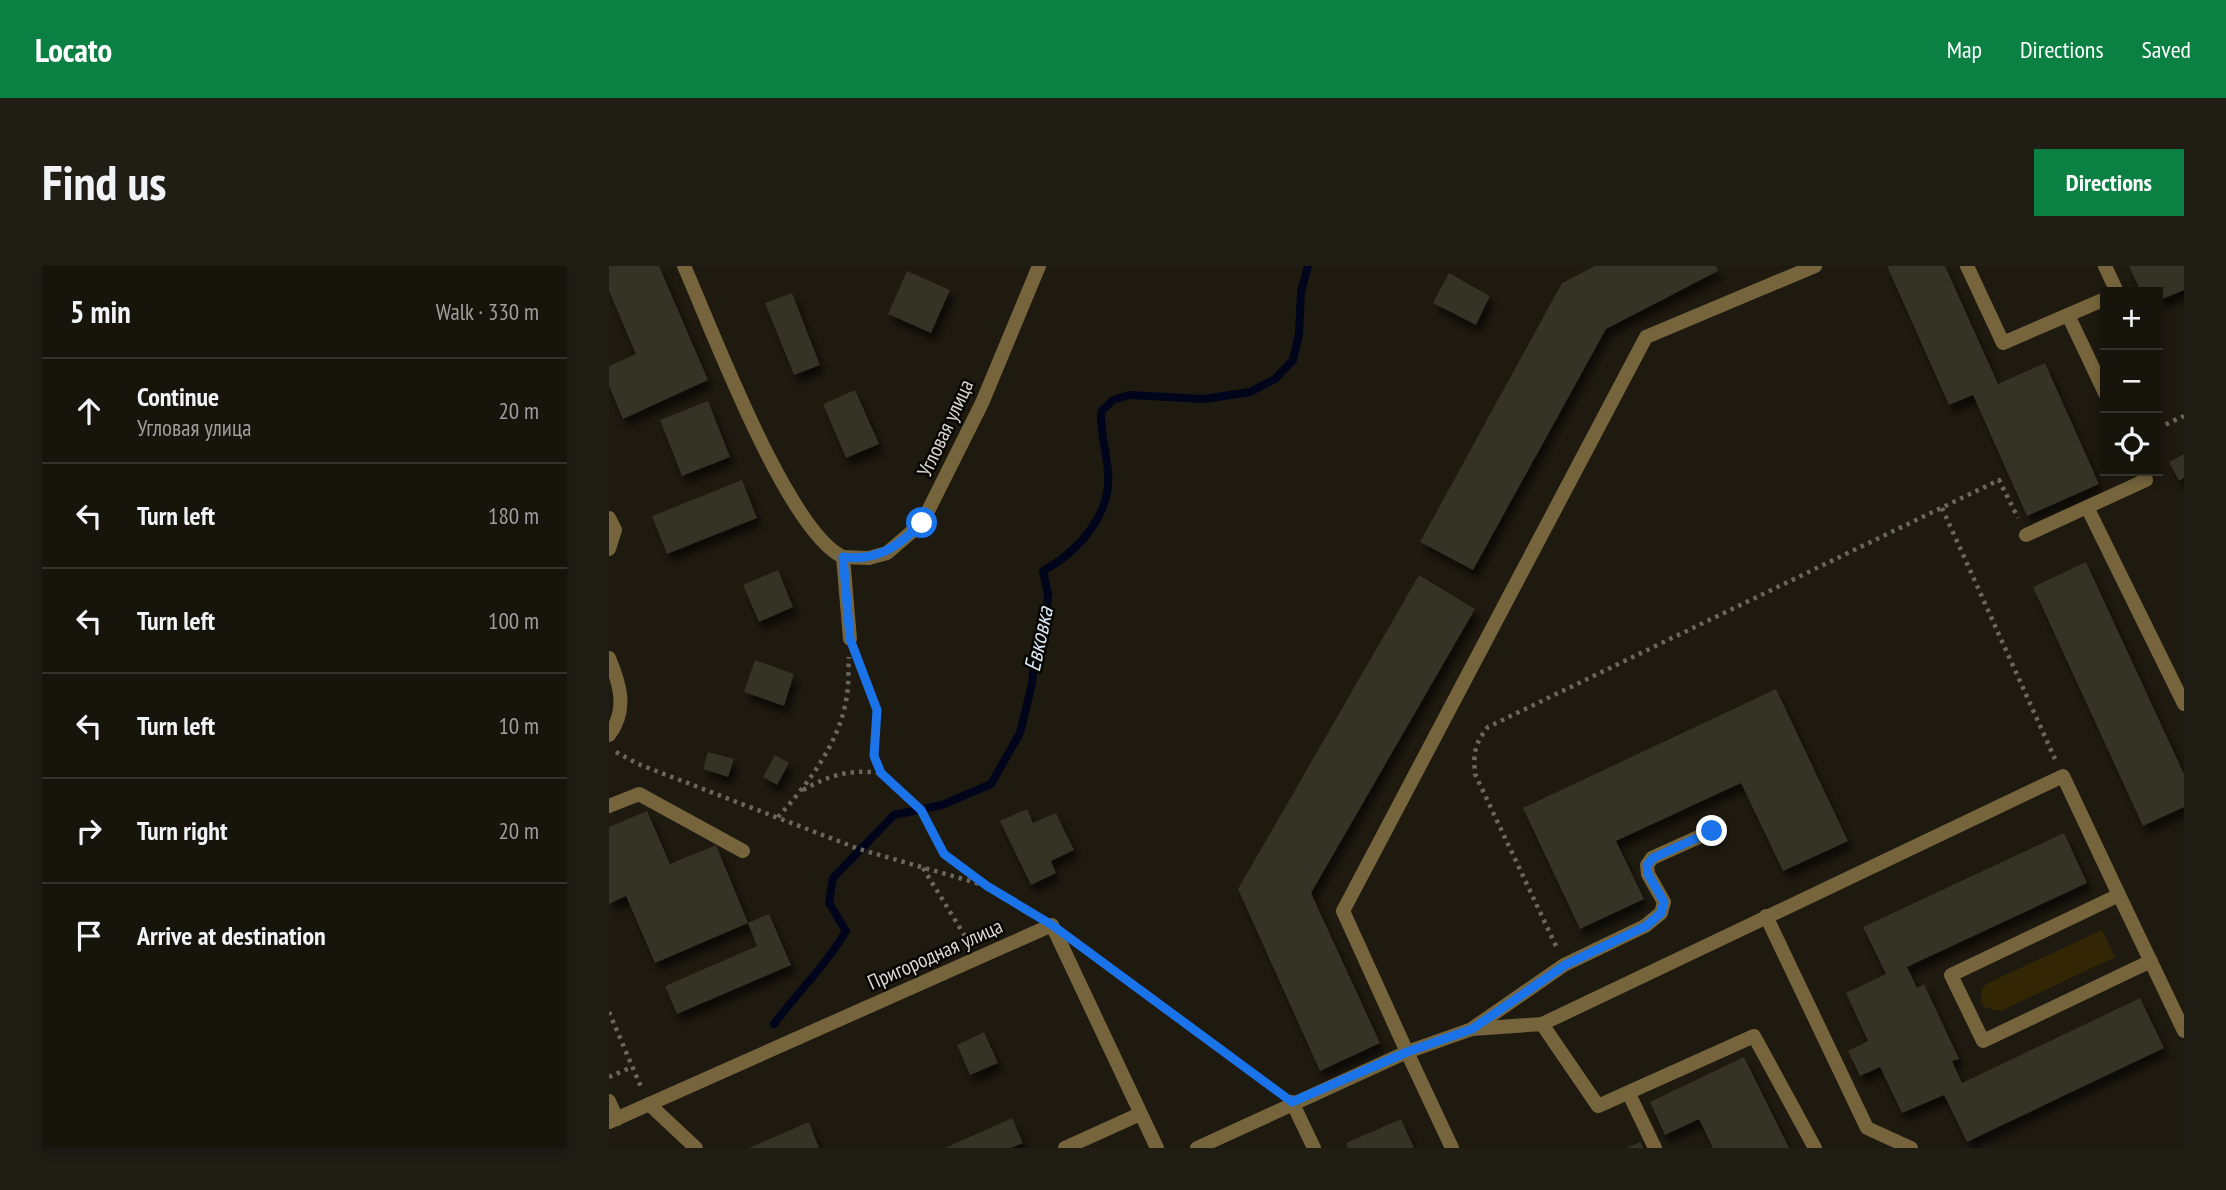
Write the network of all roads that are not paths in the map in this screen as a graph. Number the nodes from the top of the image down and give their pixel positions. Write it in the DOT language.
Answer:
graph roads {
  1 [pos="684,266"];
  2 [pos="1039,266"];
  3 [pos="1815,266"];
  4 [pos="1967,266"];
  5 [pos="2105,266"];
  6 [pos="2115,287"];
  7 [pos="2100,301"];
  8 [pos="2068,315"];
  9 [pos="2100,382"];
  10 [pos="2144,476"];
  11 [pos="2087,507"];
  12 [pos="609,517"];
  13 [pos="2026,535"];
  14 [pos="609,549"];
  15 [pos="843,557"];
  16 [pos="850,639"];
  17 [pos="609,658"];
  18 [pos="2184,704"];
  19 [pos="609,735"];
  20 [pos="609,806"];
  21 [pos="1712,831"];
  22 [pos="743,851"];
  23 [pos="2119,895"];
  24 [pos="1766,916"];
  25 [pos="2151,961"];
  26 [pos="1542,1024"];
  27 [pos="1472,1029"];
  28 [pos="2184,1031"];
  29 [pos="1407,1052"];
  30 [pos="1629,1094"];
  31 [pos="609,1101"];
  32 [pos="1292,1102"];
  33 [pos="649,1104"];
  34 [pos="1140,1114"];
  35 [pos="613,1120"];
  36 [pos="696,1148"];
  37 [pos="1065,1148"];
  38 [pos="1157,1148"];
  39 [pos="1197,1148"];
  40 [pos="1314,1148"];
  41 [pos="1452,1148"];
  42 [pos="1655,1148"];
  43 [pos="1815,1148"];
  44 [pos="1912,1148"];
  1 -- 15 [label="street"];
  2 -- 15 [label="street, Угловая улица"];
  3 -- 29 [label="street"];
  4 -- 8 [label="street"];
  5 -- 6 [label="street"];
  7 -- 8 [label="street"];
  8 -- 9 [label="street"];
  10 -- 11 [label="street"];
  11 -- 13 [label="street"];
  11 -- 18 [label="street"];
  12 -- 14 [label="street"];
  15 -- 16 [label="street"];
  17 -- 19 [label="street"];
  20 -- 22 [label="street"];
  21 -- 27 [label="street"];
  23 -- 24 [label="street"];
  23 -- 25 [label="street"];
  23 -- 25 [label="street"];
  24 -- 26 [label="street"];
  24 -- 44 [label="street"];
  25 -- 28 [label="street"];
  26 -- 27 [label="street"];
  26 -- 30 [label="street"];
  27 -- 29 [label="street"];
  29 -- 32 [label="street"];
  29 -- 41 [label="street"];
  30 -- 42 [label="street"];
  30 -- 43 [label="street"];
  31 -- 35 [label="street"];
  32 -- 39 [label="street"];
  32 -- 40 [label="street"];
  33 -- 34 [label="street, Пригородная улица"];
  33 -- 35 [label="street, Пригородная улица"];
  33 -- 36 [label="street"];
  34 -- 37 [label="street"];
  34 -- 38 [label="street"];
}
